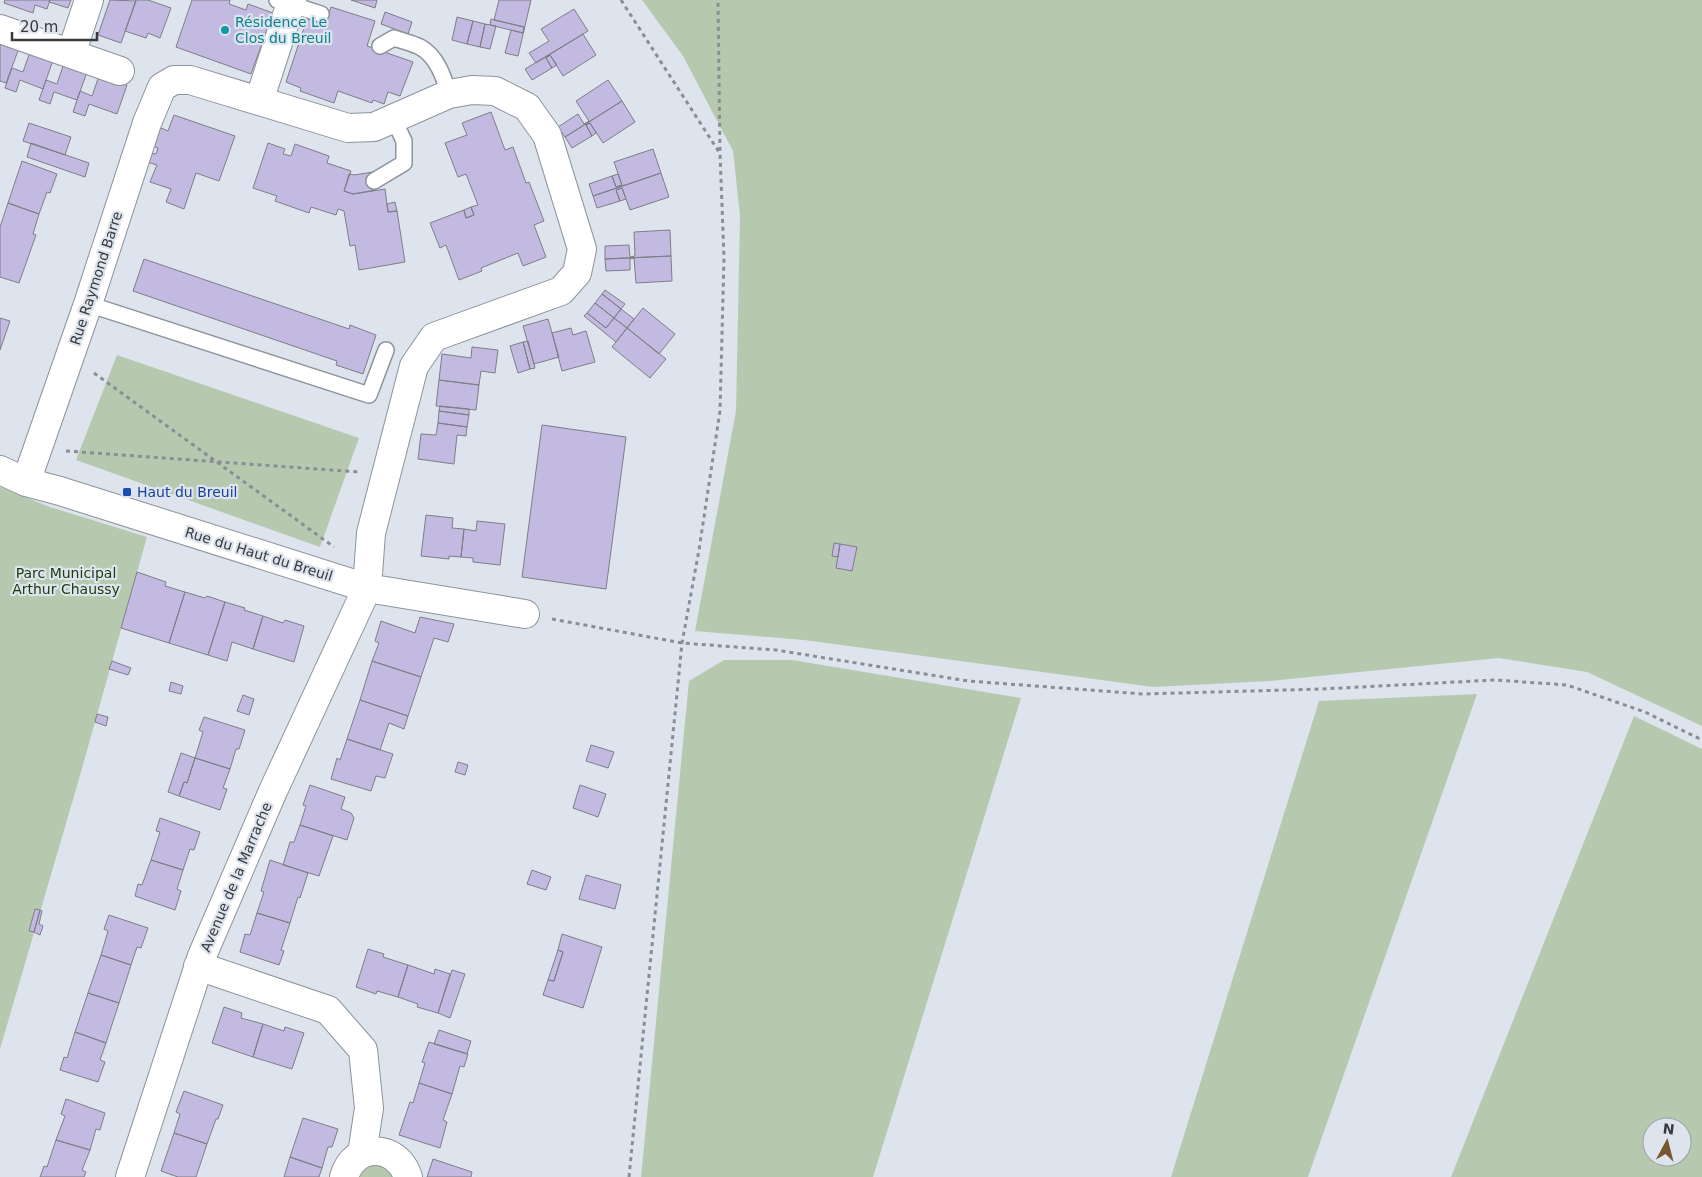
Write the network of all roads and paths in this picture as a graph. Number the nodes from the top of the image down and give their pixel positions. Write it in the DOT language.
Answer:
graph roads {
  1 [pos="89,0"];
  2 [pos="621,0"];
  3 [pos="718,0"];
  4 [pos="287,2"];
  5 [pos="322,14"];
  6 [pos="0,29"];
  7 [pos="380,46"];
  8 [pos="71,54"];
  9 [pos="120,71"];
  10 [pos="449,94"];
  11 [pos="259,101"];
  12 [pos="393,118"];
  13 [pos="720,153"];
  14 [pos="374,181"];
  15 [pos="88,304"];
  16 [pos="386,350"];
  17 [pos="70,356"];
  18 [pos="38,448"];
  19 [pos="215,462"];
  20 [pos="0,470"];
  21 [pos="386,473"];
  22 [pos="26,482"];
  23 [pos="368,577"];
  24 [pos="524,614"];
  25 [pos="682,644"];
  26 [pos="1702,740"];
  27 [pos="198,966"];
  28 [pos="362,1154"];
  29 [pos="130,1177"];
  30 [pos="344,1177"];
  31 [pos="408,1177"];
  32 [pos="629,1177"];
  1 -- 8 [label="street"];
  2 -- 13 [label="path"];
  3 -- 13 [label="path"];
  4 -- 5 [label="lane"];
  4 -- 11 [label="street"];
  6 -- 8 [label="street"];
  7 -- 10 [label="lane"];
  8 -- 9 [label="street"];
  10 -- 12 [label="street"];
  10 -- 21 [label="street"];
  11 -- 12 [label="street"];
  11 -- 15 [label="street, Rue Raymond Barre"];
  12 -- 14 [label="lane"];
  13 -- 25 [label="path"];
  15 -- 16 [label="lane"];
  15 -- 17 [label="street, Rue Raymond Barre"];
  17 -- 18 [label="street, Rue Raymond Barre"];
  17 -- 19 [label="path"];
  18 -- 19 [label="path"];
  18 -- 22 [label="street, Rue Raymond Barre"];
  19 -- 21 [label="path"];
  19 -- 23 [label="path"];
  20 -- 22 [label="street, Rue du Haut du Breuil"];
  21 -- 23 [label="street"];
  22 -- 23 [label="street, Rue du Haut du Breuil"];
  23 -- 24 [label="street, Rue du Haut du Breuil"];
  23 -- 27 [label="street, Avenue de la Marrache"];
  24 -- 25 [label="path"];
  25 -- 26 [label="path"];
  25 -- 32 [label="path"];
  27 -- 28 [label="street"];
  27 -- 29 [label="street, Avenue de la Marrache"];
  28 -- 30 [label="street"];
  28 -- 31 [label="street"];
}
